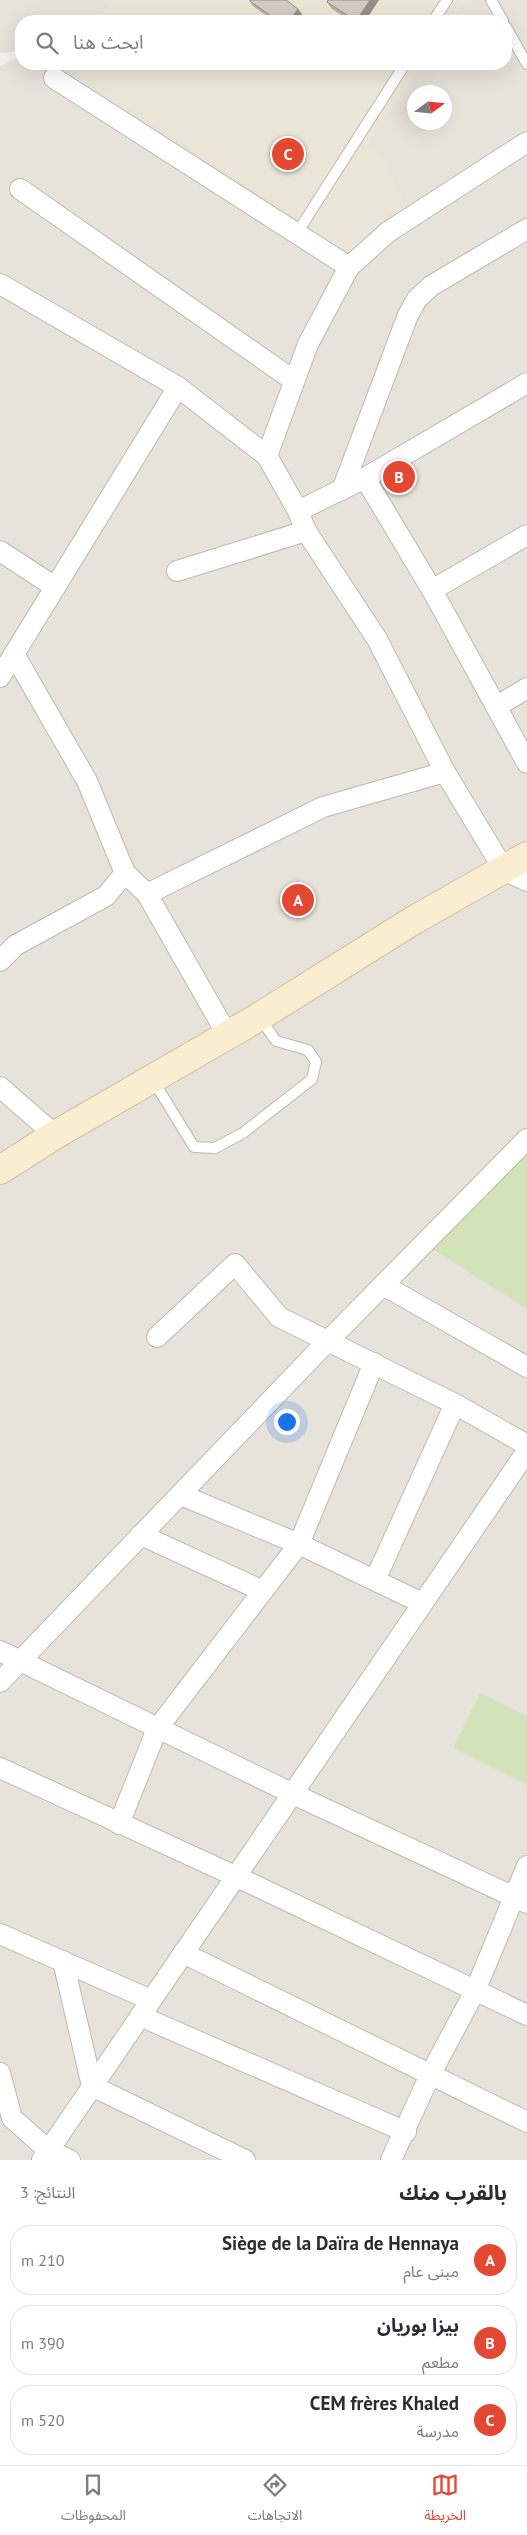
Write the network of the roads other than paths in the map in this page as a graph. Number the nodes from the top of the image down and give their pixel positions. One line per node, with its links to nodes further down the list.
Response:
1 (447, 0): 3 (lane)
2 (491, 0): 4 (lane)
3 (437, 15)
4 (500, 15)
5 (512, 38): 6 (lane)
6 (527, 64)
7 (401, 70): 12 (lane)
8 (54, 78): 12 (street)
9 (527, 142): 13 (street)
10 (20, 189): 15 (street)
11 (527, 229): 20 (street)
12 (298, 232): 13 (street)
13 (350, 268): 15 (street)
14 (0, 284): 17 (street)
15 (293, 380): 18 (street)
16 (527, 383): 19 (street)
17 (178, 387): 18 (street); 26 (street)
18 (267, 456): 21 (street)
19 (365, 478): 20 (street); 27 (street)
20 (342, 490): 21 (street)
21 (298, 511): 22 (street)
22 (306, 531): 25 (street); 33 (street)
23 (527, 535): 27 (street)
24 (0, 551): 26 (street)
25 (177, 571)
26 (55, 587): 28 (street)
27 (432, 590): 31 (street)
28 (14, 654): 29 (street); 35 (street)
29 (0, 677)
30 (527, 688): 31 (street)
31 (496, 707): 32 (street)
32 (527, 763)
33 (445, 772): 36 (street); 37 (street)
34 (527, 856): 36 (main road)
35 (125, 873): 37 (street); 38 (street)
36 (515, 875): 39 (main road)
37 (147, 894): 40 (street)
38 (0, 961)
39 (259, 1017): 40 (main road); 41 (lane)
40 (228, 1036): 41 (main road)
41 (152, 1079): 43 (main road)
42 (0, 1087): 43 (street)
43 (55, 1135): 45 (main road)
44 (527, 1138): 46 (street)
45 (0, 1170)
46 (384, 1285): 48 (street); 50 (street)
47 (158, 1337): 48 (street)
48 (329, 1340): 49 (street); 54 (street)
49 (374, 1363): 51 (street); 56 (street)
50 (527, 1367)
51 (455, 1404): 52 (street); 57 (street)
52 (527, 1444)
53 (527, 1451): 59 (street)
54 (180, 1495): 55 (street); 56 (street)
55 (141, 1535): 58 (street); 61 (street)
56 (299, 1544): 57 (street); 58 (street)
57 (375, 1580): 59 (street)
58 (264, 1591): 63 (street)
59 (422, 1603): 65 (street)
60 (0, 1651): 61 (street)
61 (21, 1661): 62 (street); 63 (street)
62 (0, 1682)
63 (157, 1728): 65 (street); 66 (street)
64 (0, 1768): 66 (street)
65 (291, 1793): 68 (street); 69 (street)
66 (119, 1824): 68 (street)
67 (527, 1866): 69 (street)
68 (236, 1876): 71 (street); 73 (street)
69 (520, 1900): 73 (street)
70 (0, 1934): 72 (street)
71 (183, 1953): 74 (street); 77 (street)
72 (63, 1961): 74 (street); 78 (street)
73 (475, 1991): 75 (street); 77 (street)
74 (145, 2008): 78 (street); 80 (street)
75 (527, 2015)
76 (0, 2073): 81 (street)
77 (430, 2075): 79 (street); 80 (street)
78 (92, 2086): 81 (street); 83 (street)
79 (527, 2122)
80 (406, 2132): 84 (street)
81 (45, 2155): 82 (street)
82 (70, 2160)
83 (245, 2160)
84 (391, 2160)

